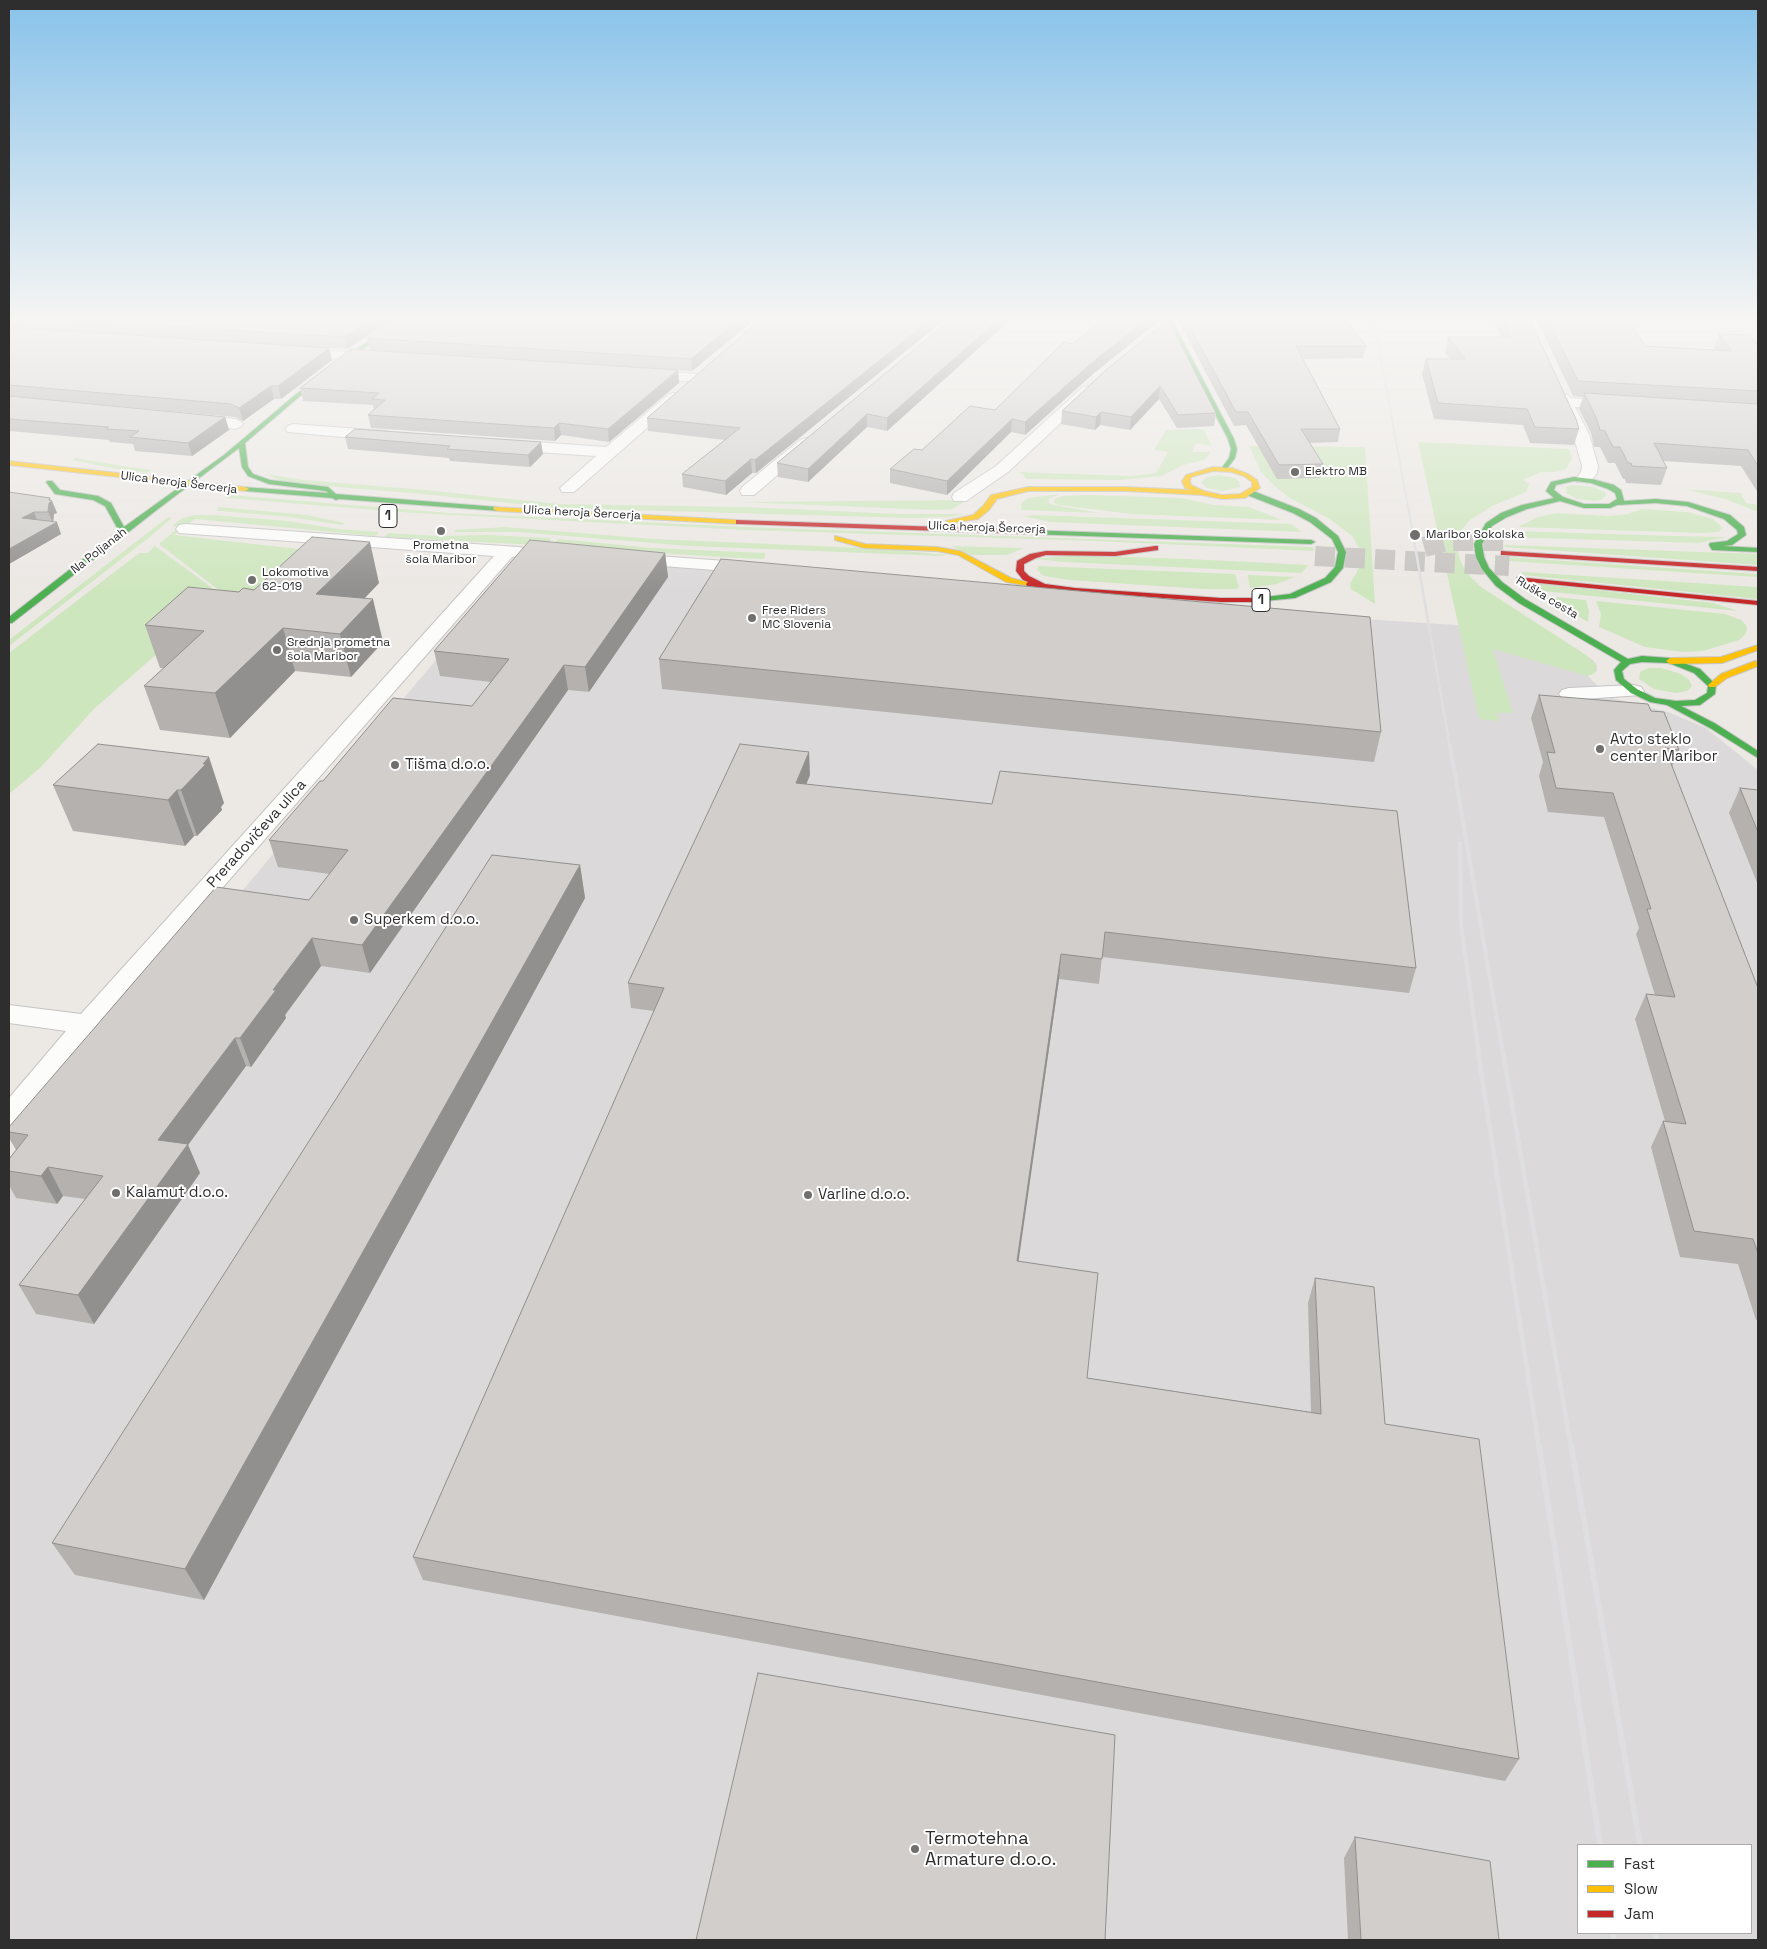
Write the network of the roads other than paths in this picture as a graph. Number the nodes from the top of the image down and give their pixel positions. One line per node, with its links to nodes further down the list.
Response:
1 (278, 411): 11 (main road, Na Poljanah)
2 (658, 411): 13 (street)
3 (1064, 411): 29 (street)
4 (1215, 411): 15 (main road)
5 (1570, 411): 17 (street)
6 (176, 418): 7 (street)
7 (235, 424)
8 (293, 429): 10 (street)
9 (817, 434): 23 (street)
10 (401, 437)
11 (242, 442): 18 (main road, Na Poljanah); 30 (main road)
12 (490, 444): 13 (street)
13 (609, 452): 21 (street)
14 (9, 463): 18 (main road, 1)
15 (1224, 469): 16 (main road); 25 (main road)
16 (1188, 476): 22 (main road); 24 (main road)
17 (1584, 480): 19 (main road); 32 (main road)
18 (190, 483): 28 (main road, Na Poljanah); 30 (main road, 1)
19 (1611, 487): 33 (main road); 35 (main road)
20 (104, 488): 39 (main road, Ulica heroja Šercerja)
21 (568, 488)
22 (1126, 489): 24 (main road, 1); 27 (main road, 1)
23 (748, 491)
24 (1202, 493): 25 (main road)
25 (1250, 493): 50 (main road, 1)
26 (156, 494): 28 (main road, Ulica heroja Šercerja)
27 (1009, 494): 34 (main road); 37 (main road, 1)
28 (172, 496): 31 (main road, Ulica heroja Šercerja); 39 (main road, Na Poljanah)
29 (960, 497)
30 (336, 498): 37 (main road, 1)
31 (191, 499)
32 (1560, 499): 33 (main road); 57 (main road, Ruška cesta)
33 (1618, 503): 42 (main road)
34 (1006, 507)
35 (1741, 513)
36 (1017, 520): 40 (main road, 1)
37 (834, 525): 40 (main road, 1)
38 (185, 529): 43 (street)
39 (123, 532): 54 (main road, Na Poljanah)
40 (1135, 534): 41 (main road, 1)
41 (1311, 542)
42 (1758, 550)
43 (506, 552): 44 (street); 66 (street, Preradovičeva ulica)
44 (532, 552)
45 (1504, 553): 48 (main road)
46 (613, 557): 47 (street)
47 (766, 569)
48 (1758, 569)
49 (1520, 579): 51 (main road)
50 (1045, 587): 50 (main road, Ulica heroja Šercerja / 1)
51 (1721, 600): 52 (main road); 53 (main road)
52 (1758, 603)
53 (1755, 615)
54 (12, 616)
55 (1758, 647): 56 (main road)
56 (1670, 661): 57 (main road); 59 (main road)
57 (1627, 662): 60 (main road)
58 (1758, 663): 59 (main road)
59 (1712, 686): 62 (main road)
60 (1634, 691): 61 (street); 62 (main road)
61 (1569, 694)
62 (1665, 702): 64 (main road)
63 (1722, 717): 64 (main road)
64 (1758, 755)
65 (9, 1014): 66 (street)
66 (88, 1024): 67 (street, Preradovičeva ulica)
67 (9, 1117)

